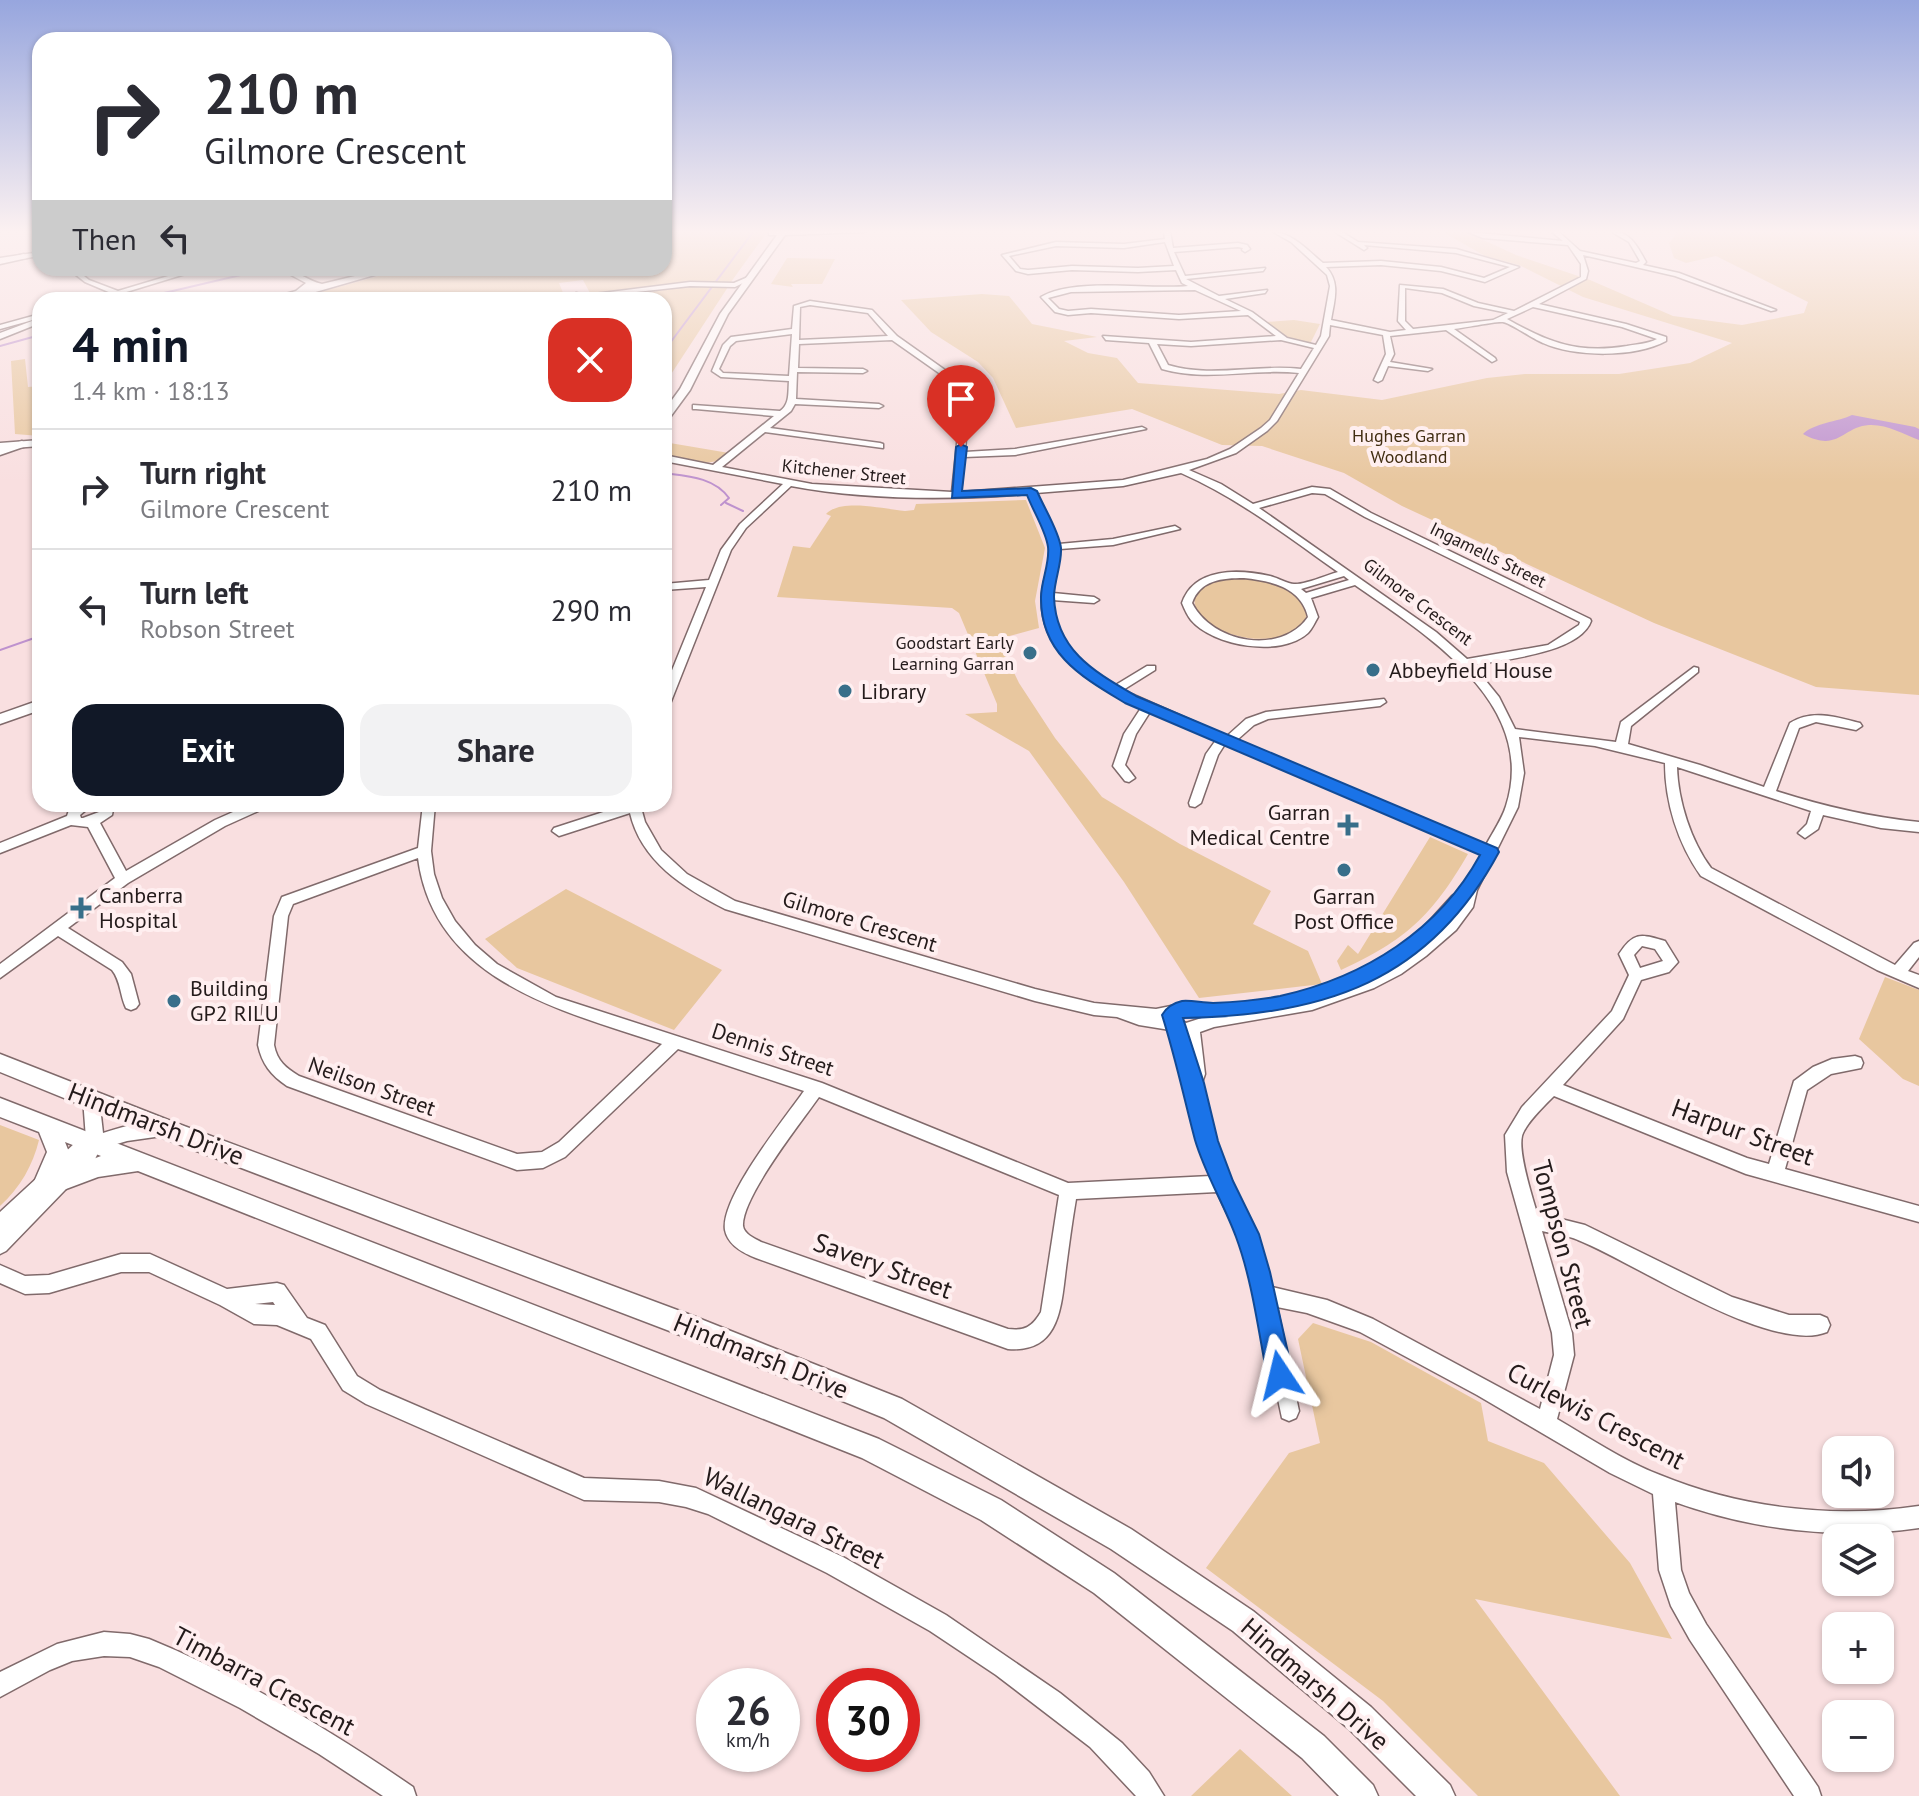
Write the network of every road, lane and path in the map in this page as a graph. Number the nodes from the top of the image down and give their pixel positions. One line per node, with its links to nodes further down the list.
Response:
1 (716, 316): 25 (main road)
2 (722, 316): 39 (main road)
3 (797, 316): 19 (street)
4 (874, 316): 22 (street)
5 (1162, 316): 6 (street)
6 (1200, 316)
7 (1253, 316): 24 (street)
8 (1329, 316): 16 (street)
9 (1401, 316): 20 (street)
10 (1511, 316): 14 (street)
11 (1583, 316): 14 (street)
12 (32, 320): 15 (street)
13 (32, 320): 18 (main road)
14 (1504, 320): 17 (street)
15 (19, 322): 18 (main road)
16 (1328, 322): 21 (street); 28 (street)
17 (1448, 328): 20 (street); 29 (street)
18 (0, 329)
19 (796, 331): 26 (street); 34 (street)
20 (1412, 332): 21 (street)
21 (1386, 334): 30 (street)
22 (894, 338): 26 (street); 49 (street)
23 (1106, 338): 27 (street)
24 (1281, 338): 27 (street); 28 (street)
25 (696, 342)
26 (795, 342): 34 (street)
27 (1152, 342): 33 (street)
28 (1317, 347): 33 (street)
29 (1492, 360)
30 (1387, 364): 31 (street); 35 (street)
31 (1428, 369)
32 (863, 371): 34 (street)
33 (1302, 371): 52 (street)
34 (794, 375): 36 (street)
35 (1378, 380)
36 (792, 401): 37 (street); 40 (street)
37 (879, 406)
38 (696, 407): 40 (street)
39 (672, 408)
40 (781, 414): 41 (street)
41 (763, 429): 47 (street); 51 (street)
42 (1142, 429): 49 (street)
43 (0, 434): 45 (main road)
44 (32, 442): 45 (street)
45 (22, 443): 46 (street); 48 (main road)
46 (0, 444)
47 (880, 446)
48 (0, 452)
49 (961, 455): 55 (street)
50 (672, 461): 51 (street, Kitchener Street)
51 (714, 469): 53 (street, Kitchener Street)
52 (1194, 471): 54 (street, Kitchener Street); 56 (street, Gilmore Crescent)
53 (785, 483): 55 (street, Kitchener Street); 61 (street)
54 (1031, 491): 55 (street, Kitchener Street); 58 (street)
55 (956, 495)
56 (1252, 507): 59 (street, Gilmore Crescent); 67 (street, Ingamells Street)
57 (1175, 529): 58 (street)
58 (1055, 547): 64 (street)
59 (1345, 573): 60 (street, Gilmore Crescent); 63 (street)
60 (1357, 581): 65 (street); 67 (street, Gilmore Crescent)
61 (711, 585): 62 (street); 70 (street)
62 (672, 586)
63 (1293, 588): 65 (street); 65 (street)
64 (1047, 596): 66 (street); 71 (street)
65 (1304, 597)
66 (1094, 600)
67 (1465, 663): 79 (street, Gilmore Crescent)
68 (1151, 668): 71 (street)
69 (1694, 670): 81 (street)
70 (672, 684)
71 (1114, 691): 74 (street)
72 (32, 698): 76 (main road)
73 (1380, 702): 80 (street)
74 (1148, 707): 80 (street); 83 (street)
75 (32, 708): 77 (main road)
76 (0, 709)
77 (0, 719)
78 (1856, 726): 84 (street)
79 (1513, 736): 81 (street); 100 (street, Gilmore Crescent)
80 (1226, 740): 85 (street); 100 (street)
81 (1621, 747): 82 (street)
82 (1671, 762): 84 (street); 106 (street)
83 (1129, 778)
84 (1769, 792): 86 (street)
85 (1195, 803)
86 (1819, 808): 95 (street); 97 (street)
87 (75, 812): 93 (street)
88 (106, 812): 94 (street)
89 (246, 812): 101 (street)
90 (428, 812): 99 (street, Dennis Street)
91 (616, 812): 96 (street)
92 (636, 812): 111 (street, Gilmore Crescent)
93 (73, 819): 94 (street); 98 (street)
94 (92, 821): 101 (street)
95 (1919, 827)
96 (559, 831)
97 (1805, 833)
98 (0, 848)
99 (424, 851): 112 (street, Dennis Street); 112 (street, Neilson Street)
100 (1491, 852): 111 (street, Gilmore Crescent)
101 (123, 879): 102 (street)
102 (59, 929): 103 (street); 110 (street)
103 (37, 947): 105 (street); 108 (street)
104 (1919, 947): 106 (street)
105 (0, 972)
106 (1897, 973): 109 (street)
107 (1636, 975): 116 (street, Tompson Street)
108 (0, 981)
109 (1919, 982)
110 (131, 1004)
111 (1184, 1021): 125 (street)
112 (675, 1042): 115 (street, Dennis Street)
113 (0, 1063): 117 (main road, Hindmarsh Drive)
114 (1855, 1063): 123 (street)
115 (816, 1088): 126 (street, Dennis Street); 126 (street, Savery Street)
116 (1553, 1088): 123 (street, Harpur Street); 128 (street, Tompson Street)
117 (91, 1098): 120 (main road, Hindmarsh Drive); 121 (street)
118 (0, 1107): 119 (main road, Hindmarsh Drive)
119 (47, 1124): 121 (main road, Hindmarsh Drive); 124 (main road)
120 (168, 1130): 121 (street); 142 (main road, Hindmarsh Drive)
121 (95, 1142): 122 (main road, Hindmarsh Drive); 124 (street)
122 (141, 1160): 124 (main road); 141 (main road, Hindmarsh Drive)
123 (1775, 1175): 127 (street, Harpur Street)
124 (55, 1180): 129 (street); 130 (street)
125 (1222, 1184): 126 (street, Dennis Street); 132 (street)
126 (1068, 1191)
127 (1919, 1214)
128 (1530, 1220): 133 (street); 135 (street, Tompson Street)
129 (0, 1224)
130 (0, 1245)
131 (0, 1274): 140 (street, Wallangara Street)
132 (1265, 1296): 134 (street); 135 (street, Curlewis Crescent)
133 (1820, 1325)
134 (1289, 1411)
135 (1546, 1424): 136 (street, Curlewis Crescent)
136 (1663, 1487): 137 (street, Curlewis Crescent); 143 (street)
137 (1919, 1517)
138 (0, 1685): 139 (street, Timbarra Crescent)
139 (404, 1796)
140 (1152, 1796)
141 (1362, 1796)
142 (1439, 1796)
143 (1809, 1796)

